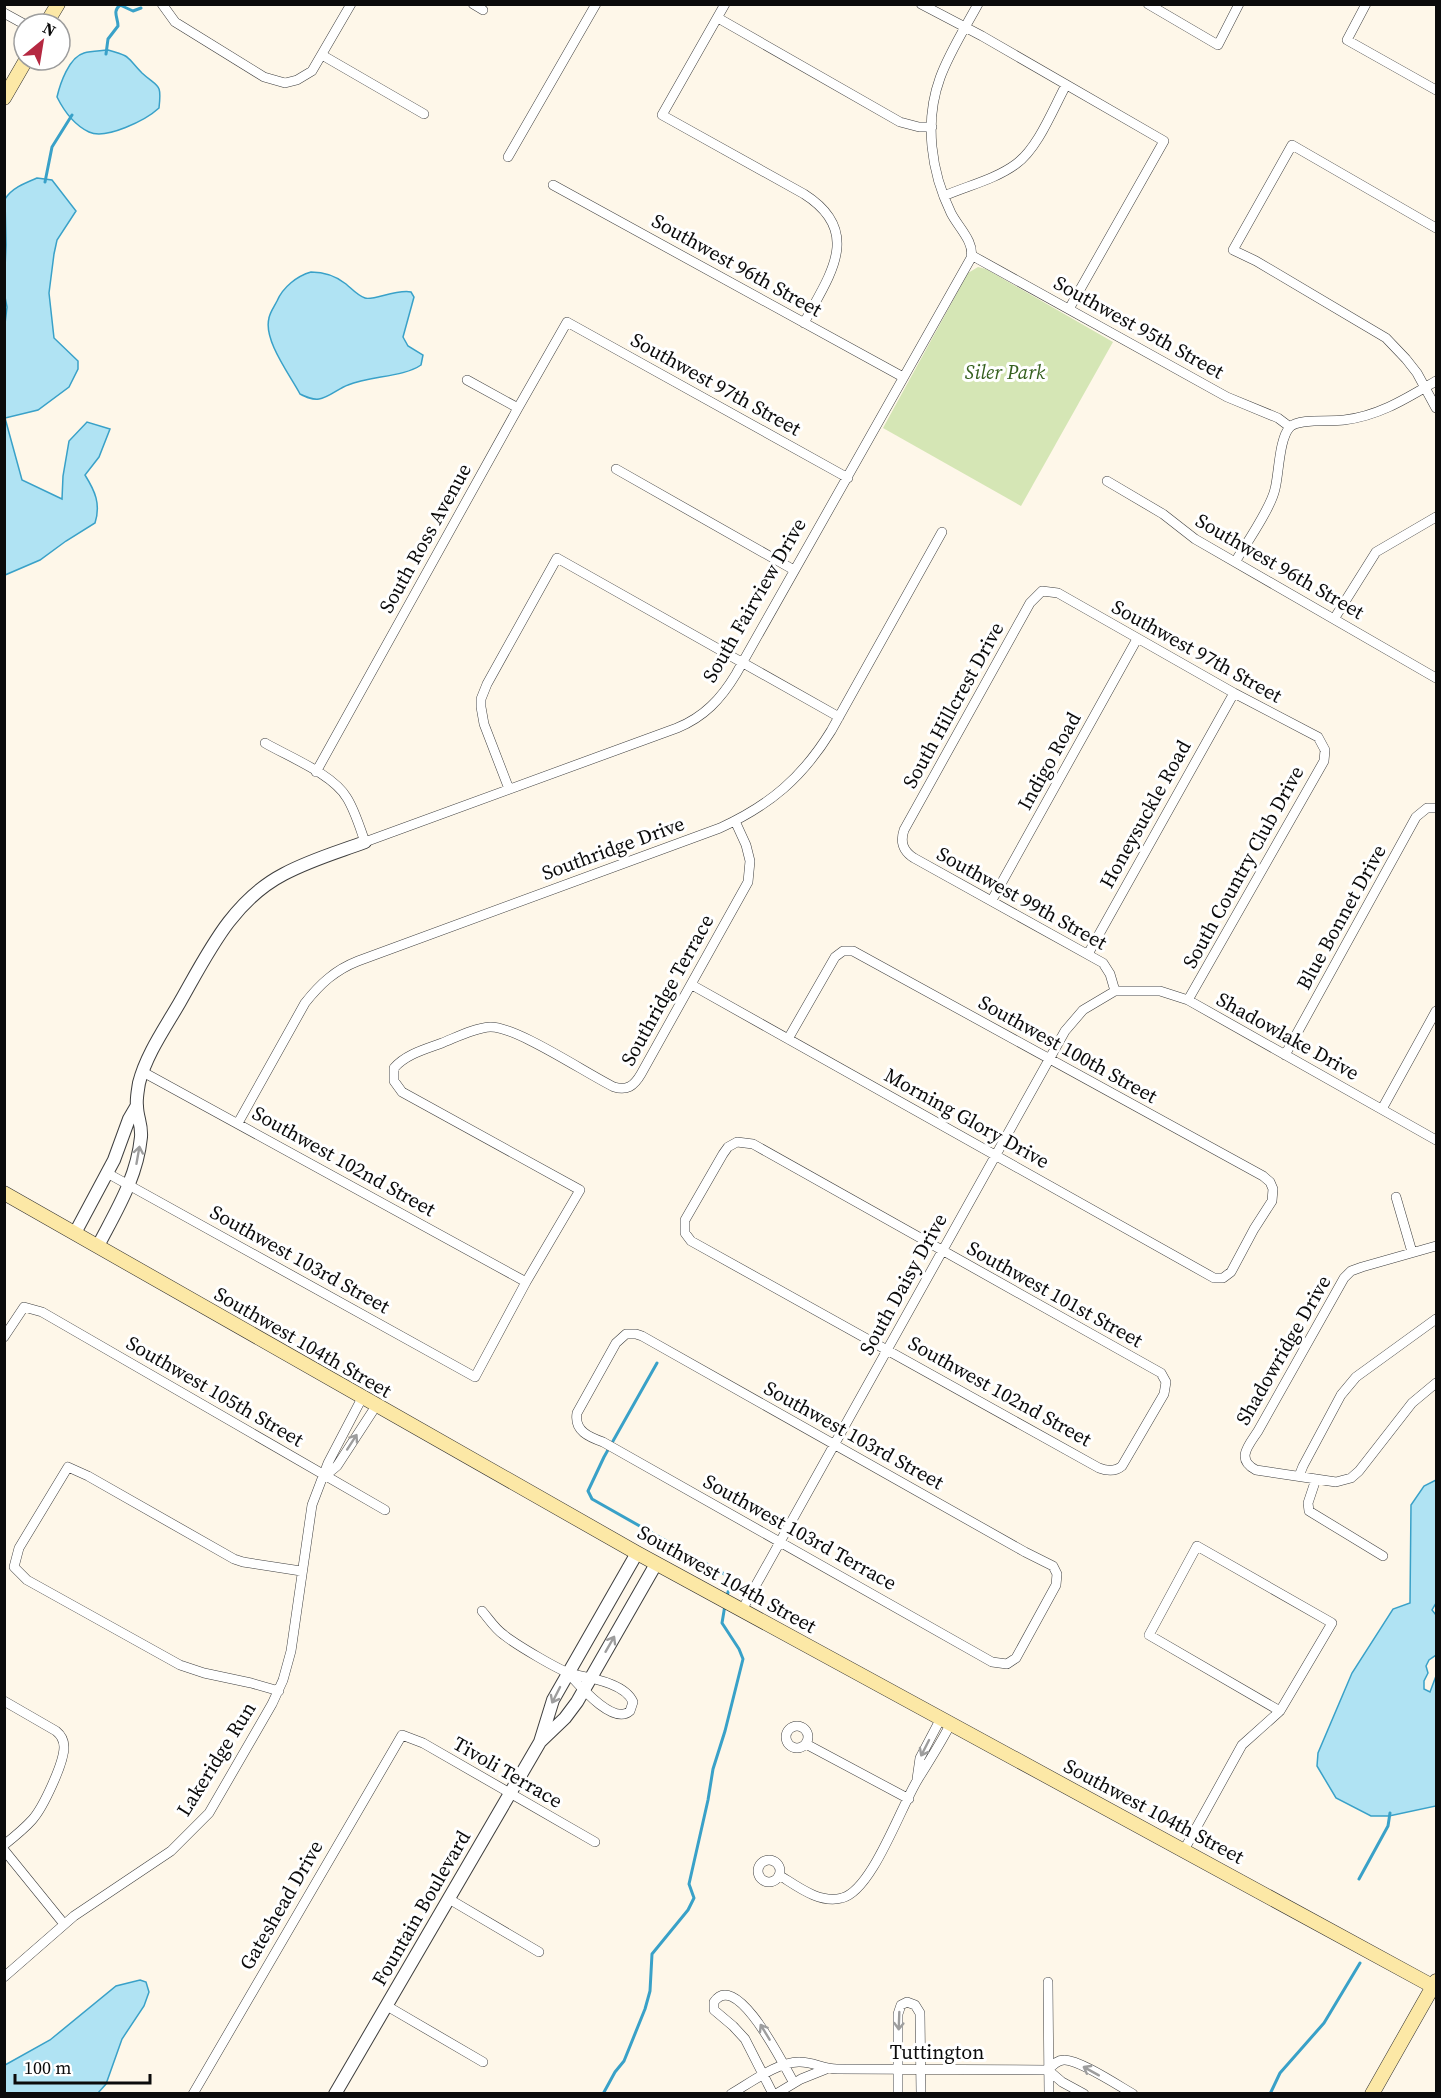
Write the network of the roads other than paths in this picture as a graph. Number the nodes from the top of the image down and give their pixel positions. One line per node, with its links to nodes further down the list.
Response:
1 (162, 4): 14 (street)
2 (351, 4): 14 (street)
3 (472, 4): 11 (street)
4 (596, 4): 21 (street)
5 (725, 4): 12 (street)
6 (921, 4): 13 (street)
7 (978, 4): 13 (street)
8 (1148, 4): 9 (street)
9 (1239, 4)
10 (1366, 4): 17 (street)
11 (483, 10)
12 (718, 18): 20 (street); 28 (street)
13 (965, 28): 16 (street); 20 (street)
14 (322, 56): 19 (street)
15 (19, 72): 18 (main road)
16 (1066, 85): 23 (street); 26 (street)
17 (1437, 90)
18 (4, 98)
19 (424, 114)
20 (932, 127): 23 (street)
21 (508, 157)
22 (553, 185): 28 (street, Southwest 96th Street)
23 (944, 196): 25 (street)
24 (1437, 228): 32 (street)
25 (971, 255): 26 (street, Southwest 95th Street); 29 (street, South Fairview Drive)
26 (1069, 309): 35 (street, Southwest 95th Street)
27 (567, 322): 33 (street, South Ross Avenue); 37 (street, Southwest 97th Street)
28 (804, 323): 29 (street, Southwest 96th Street)
29 (903, 377): 37 (street, South Fairview Drive)
30 (467, 380): 33 (street)
31 (1437, 381): 32 (street)
32 (1425, 388): 34 (street); 35 (street)
33 (518, 408): 52 (street, South Ross Avenue)
34 (1437, 408)
35 (1290, 427): 41 (street)
36 (616, 469): 42 (street)
37 (848, 478): 42 (street, South Fairview Drive)
38 (1107, 481): 41 (street, Southwest 96th Street)
39 (1437, 517): 44 (street)
40 (942, 532): 49 (street, Southridge Drive)
41 (1235, 562): 44 (street, Southwest 96th Street)
42 (794, 570): 46 (street, South Fairview Drive)
43 (1045, 591): 45 (street, Southwest 97th Street); 57 (street, South Hillcrest Drive)
44 (1334, 619): 47 (street, Southwest 96th Street)
45 (1137, 639): 48 (street, Southwest 97th Street); 58 (street, Indigo Road)
46 (742, 663): 49 (street); 53 (street, South Fairview Drive); 53 (street)
47 (1436, 676)
48 (1234, 693): 51 (street, Southwest 97th Street); 59 (street, Honeysuckle Road)
49 (839, 717): 55 (street, Southridge Drive)
50 (265, 743): 52 (street)
51 (1325, 750): 62 (street, South Country Club Drive)
52 (316, 772): 56 (street)
53 (509, 789): 56 (street, South Fairview Drive)
54 (1437, 808): 65 (street, Blue Bonnet Drive)
55 (735, 821): 60 (street, Southridge Terrace); 70 (street, Southridge Drive)
56 (365, 842): 67 (street, South Fairview Drive)
57 (902, 843): 58 (street, Southwest 99th Street)
58 (992, 900): 59 (street, Southwest 99th Street)
59 (1088, 954): 61 (street, Southwest 99th Street)
60 (692, 985): 64 (street, Morning Glory Drive); 84 (street, Southridge Terrace)
61 (1115, 991): 62 (street, Shadowlake Drive); 66 (street, South Daisy Drive)
62 (1188, 1000): 65 (street, Shadowlake Drive)
63 (1437, 1011): 69 (street)
64 (788, 1039): 66 (street, Southwest 100th Street); 72 (street, Morning Glory Drive)
65 (1285, 1055): 69 (street, Shadowlake Drive)
66 (1049, 1058): 72 (street, South Daisy Drive); 83 (street, Southwest 100th Street)
67 (143, 1072): 68 (street, South Fairview Drive); 70 (street, Southwest 102nd Street)
68 (136, 1107): 73 (street, South Fairview Drive); 74 (street, South Fairview Drive, one-way to 68)
69 (1382, 1109): 71 (street, Shadowlake Drive)
70 (237, 1122): 84 (street, Southwest 102nd Street)
71 (1437, 1140)
72 (995, 1155): 81 (street, South Daisy Drive); 83 (street, Morning Glory Drive)
73 (107, 1173): 74 (street, Southwest 103rd Street); 78 (street, South Fairview Drive)
74 (129, 1185): 79 (street, South Fairview Drive); 84 (street, Southwest 103rd Street)
75 (4, 1193): 78 (main road, Southwest 104th Street)
76 (1396, 1197): 82 (street)
77 (684, 1230): 81 (street, Southwest 101st Street); 87 (street, Southwest 102nd Street)
78 (75, 1233): 79 (main road, Southwest 104th Street)
79 (98, 1246): 89 (main road, Southwest 104th Street)
80 (1437, 1246): 82 (street, Shadowridge Drive)
81 (942, 1252): 87 (street, South Daisy Drive); 93 (street, Southwest 101st Street)
82 (1412, 1252): 95 (street, Shadowridge Drive)
83 (1225, 1277)
84 (526, 1282)
85 (1437, 1319): 95 (street)
86 (4, 1337): 94 (street, Southwest 105th Street)
87 (888, 1349): 92 (street, South Daisy Drive); 93 (street, Southwest 102nd Street)
88 (1437, 1383): 96 (street)
89 (362, 1398): 90 (main road, Southwest 104th Street); 94 (street, Lakeridge Run)
90 (376, 1406): 94 (street, Lakeridge Run, one-way to 90); 99 (main road, Southwest 104th Street)
91 (578, 1424): 92 (street, Southwest 103rd Street); 98 (street, Southwest 103rd Terrace)
92 (834, 1445): 98 (street, South Daisy Drive); 105 (street, Southwest 103rd Street)
93 (1115, 1470)
94 (325, 1476): 97 (street, Southwest 105th Street); 102 (street, Lakeridge Run)
95 (1299, 1476): 96 (street)
96 (1316, 1479): 100 (street)
97 (385, 1510)
98 (780, 1541): 103 (street, South Daisy Drive); 105 (street, Southwest 103rd Terrace)
99 (637, 1553): 101 (main road, Southwest 104th Street); 106 (street, Fountain Boulevard)
100 (1383, 1556)
101 (656, 1564): 103 (main road, Southwest 104th Street); 107 (street, Fountain Boulevard, one-way to 101)
102 (301, 1571): 108 (street, Lakeridge Run); 108 (street)
103 (737, 1608): 112 (main road, Southwest 104th Street)
104 (482, 1611): 106 (street)
105 (1007, 1664)
106 (568, 1673): 107 (street); 109 (street); 114 (street, Fountain Boulevard, one-way to 114)
107 (591, 1678): 109 (street, Fountain Boulevard); 109 (street)
108 (279, 1691): 123 (street, Lakeridge Run)
109 (584, 1691): 114 (street, Fountain Boulevard)
110 (4, 1701): 119 (street)
111 (1280, 1711): 111 (street); 120 (street)
112 (946, 1720): 117 (street); 120 (main road, Southwest 104th Street)
113 (402, 1735): 116 (street, Tivoli Terrace); 137 (street, Gateshead Drive)
114 (540, 1742): 116 (street, Fountain Boulevard)
115 (806, 1744): 117 (street)
116 (510, 1793): 118 (street, Tivoli Terrace); 122 (street, Fountain Boulevard)
117 (909, 1799): 121 (street)
118 (595, 1842)
119 (4, 1848): 123 (street)
120 (1184, 1850): 127 (main road, Southwest 104th Street)
121 (778, 1875)
122 (449, 1899): 124 (street); 128 (street, Fountain Boulevard)
123 (64, 1924): 125 (street, Lakeridge Run)
124 (539, 1952)
125 (4, 1977)
126 (1048, 1982): 134 (street)
127 (1436, 1986): 146 (main road)
128 (387, 2006): 129 (street); 138 (street, Fountain Boulevard)
129 (483, 2062)
130 (783, 2065): 131 (street, Tuttington); 135 (street, Tuttington); 135 (street, one-way to 135); 136 (street)
131 (826, 2069): 132 (street, Tuttington); 136 (street, Tuttington)
132 (898, 2070): 133 (street, Tuttington); 133 (street, one-way to 132); 141 (street)
133 (921, 2070): 134 (street, Tuttington); 142 (street)
134 (1048, 2070): 143 (street); 144 (street); 145 (street, Tuttington, one-way to 134)
135 (764, 2075): 139 (street, Tuttington); 140 (street)
136 (794, 2083): 140 (street, Tuttington)
137 (193, 2094)
138 (336, 2094)
139 (731, 2094)
140 (774, 2094)
141 (898, 2094)
142 (921, 2094)
143 (1049, 2094)
144 (1084, 2094)
145 (1133, 2094)
146 (1372, 2094)

